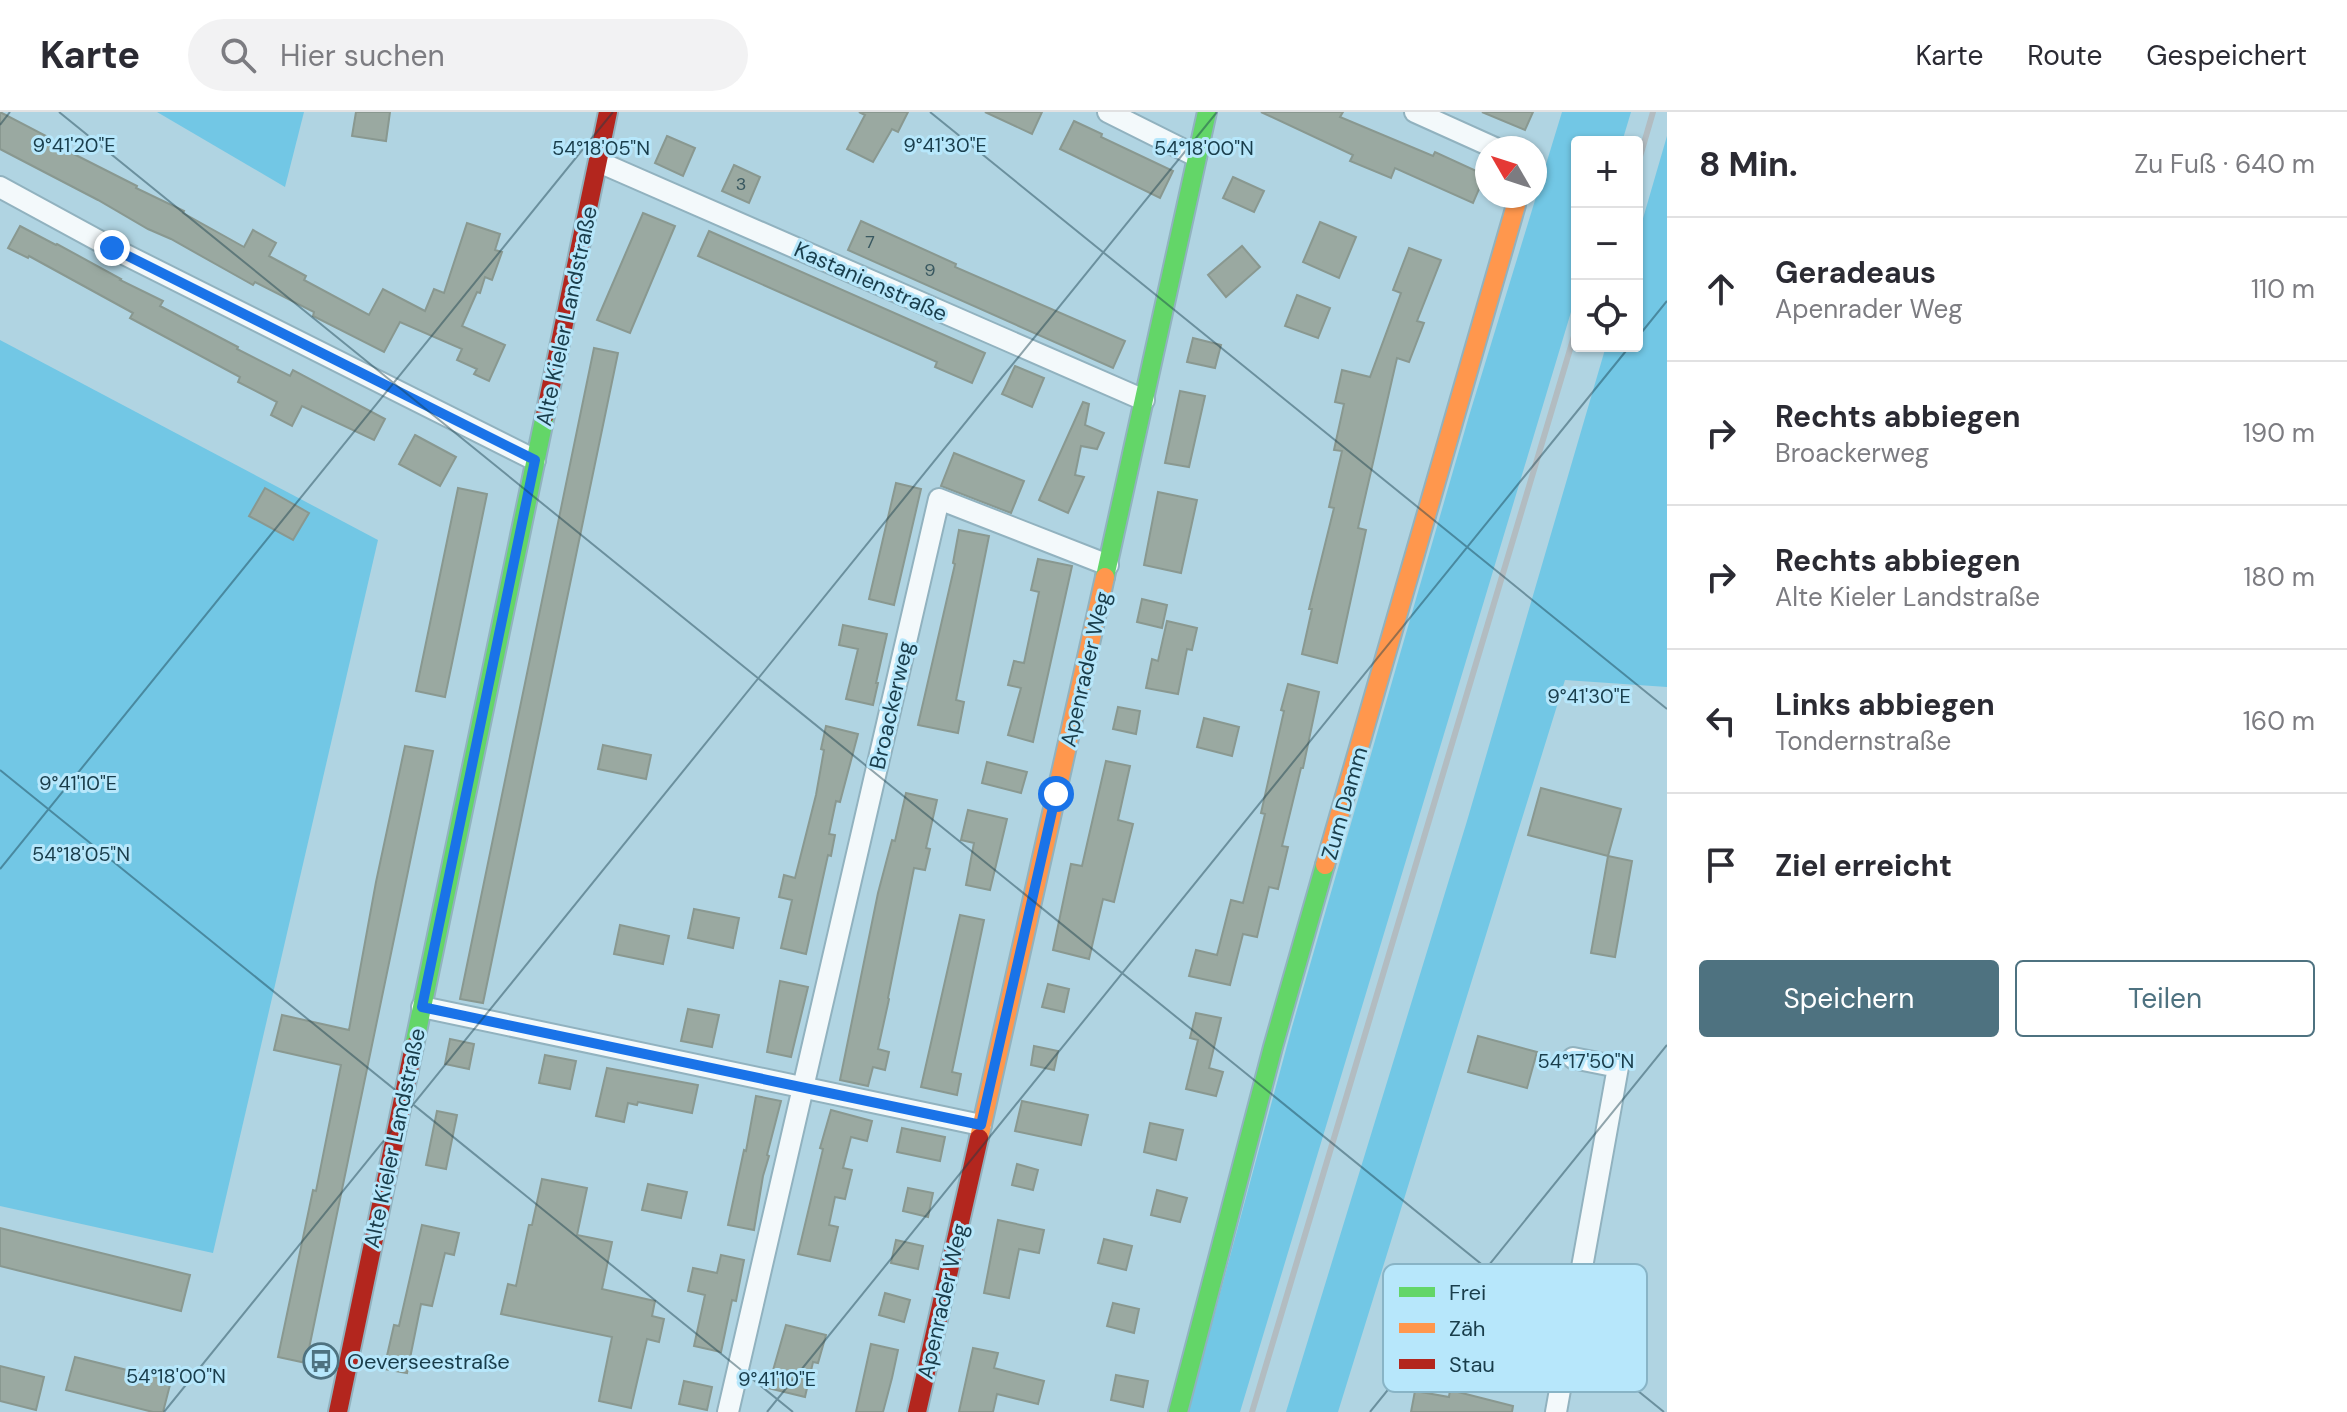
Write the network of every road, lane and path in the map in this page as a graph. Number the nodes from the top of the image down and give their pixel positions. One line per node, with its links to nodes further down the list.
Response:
1 (608, 112): 7 (street, Alte Kieler Landstraße)
2 (1108, 112): 6 (street)
3 (1207, 112): 6 (street, Apenrader Weg)
4 (1415, 112): 5 (street)
5 (1475, 139)
6 (1196, 156): 10 (street, Apenrader Weg)
7 (599, 162): 10 (street, Kastanienstraße); 11 (street, Alte Kieler Landstraße)
8 (0, 187): 11 (street)
9 (1515, 208): 22 (street, Zum Damm)
10 (1144, 400): 12 (street, Apenrader Weg)
11 (535, 460): 13 (street, Alte Kieler Landstraße)
12 (1108, 565): 15 (street, Broackerweg); 16 (street, Apenrader Weg)
13 (422, 1007): 15 (street); 19 (street, Alte Kieler Landstraße)
14 (1573, 1058): 17 (street)
15 (804, 1088): 16 (street); 20 (street, Broackerweg)
16 (981, 1125): 21 (street, Apenrader Weg)
17 (1583, 1264)
18 (1560, 1392): 23 (street)
19 (338, 1412)
20 (728, 1412)
21 (917, 1412)
22 (1178, 1412)
23 (1556, 1412)

